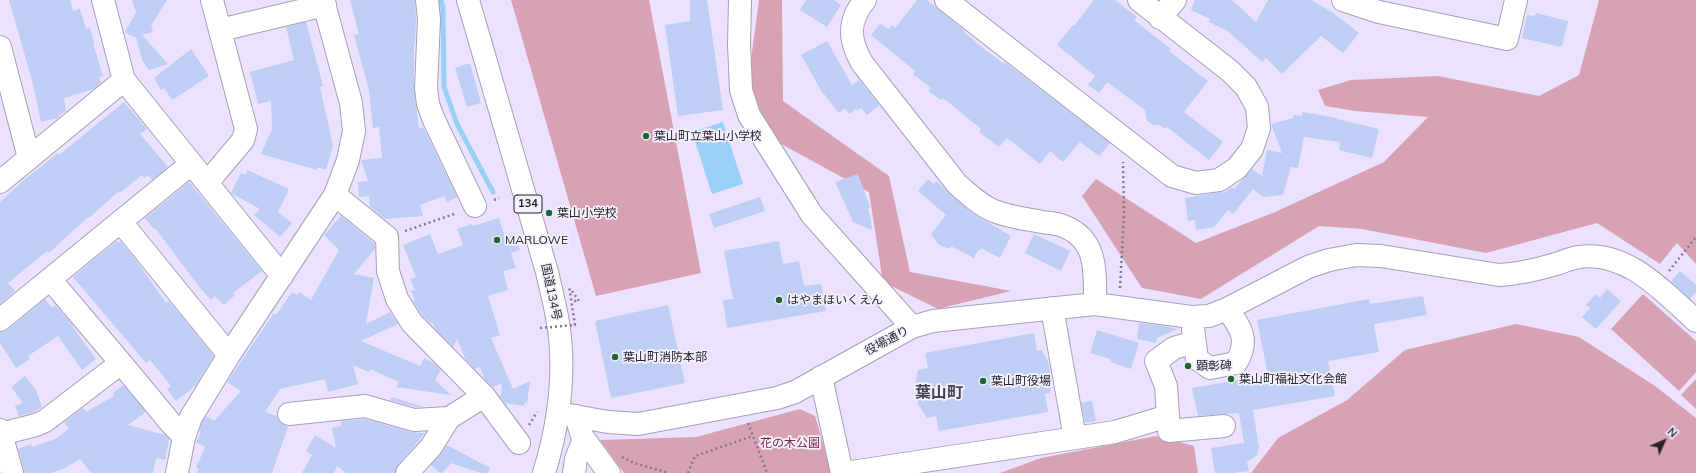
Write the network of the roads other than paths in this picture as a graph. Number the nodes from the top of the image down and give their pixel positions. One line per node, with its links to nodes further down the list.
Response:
1 (103, 0): 16 (main road)
2 (212, 0): 14 (main road)
3 (427, 0): 22 (main road)
4 (468, 0): 39 (main road, 国道134号 / 134)
5 (740, 0): 32 (main road)
6 (865, 0): 26 (main road)
7 (946, 0): 13 (main road)
8 (1139, 0): 13 (main road)
9 (1175, 0): 13 (main road)
10 (1343, 0): 11 (main road)
11 (1516, 0)
12 (324, 3): 14 (main road); 21 (main road)
13 (1160, 18)
14 (220, 30): 20 (main road)
15 (0, 47): 17 (main road)
16 (124, 80): 17 (main road); 18 (main road)
17 (29, 158): 19 (main road)
18 (191, 164): 20 (main road); 23 (main road)
19 (0, 182)
20 (207, 183): 24 (main road)
21 (335, 195): 24 (main road); 37 (main road)
22 (475, 206)
23 (121, 222): 25 (main road); 34 (main road)
24 (282, 276): 34 (main road)
25 (50, 279): 30 (main road); 35 (main road)
26 (1095, 304): 27 (main road, 役場通り); 29 (main road, 役場通り)
27 (1052, 308): 32 (main road, 役場通り); 45 (main road)
28 (1227, 309): 29 (main road, 役場通り); 31 (main road, 役場通り); 33 (main road)
29 (1191, 317): 33 (main road)
30 (0, 320)
31 (1696, 321)
32 (912, 327): 36 (main road, 役場通り)
33 (1194, 342): 40 (main road)
34 (229, 355): 44 (main road)
35 (121, 363): 43 (main road); 44 (main road)
36 (820, 377): 39 (main road, 役場通り); 54 (main road)
37 (484, 396): 41 (main road); 47 (main road)
38 (289, 414): 41 (main road)
39 (567, 414): 46 (main road); 51 (main road, 国道134号 / 134)
40 (1168, 416): 42 (main road); 45 (main road)
41 (449, 418): 50 (main road)
42 (1224, 426)
43 (0, 433): 48 (main road)
44 (184, 437): 49 (main road)
45 (1075, 438): 54 (main road)
46 (584, 439): 52 (main road); 53 (main road)
47 (519, 443)
48 (12, 473)
49 (178, 473)
50 (407, 473)
51 (544, 473)
52 (574, 473)
53 (609, 473)
54 (843, 473)

